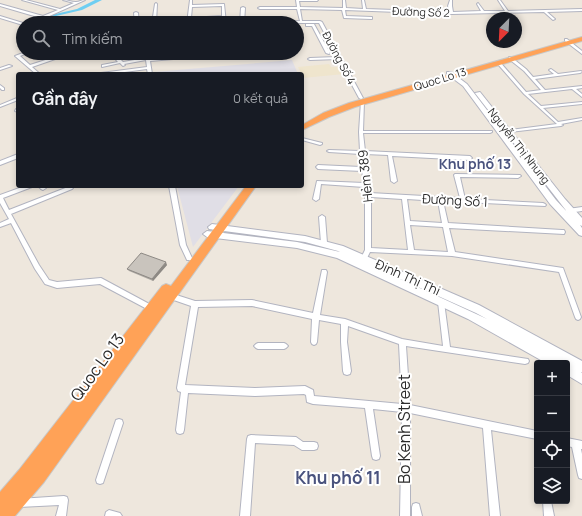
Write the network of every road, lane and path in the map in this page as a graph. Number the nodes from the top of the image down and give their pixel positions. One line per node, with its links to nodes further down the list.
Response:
1 (23, 0): 20 (street)
2 (64, 0): 11 (street)
3 (84, 0): 11 (street)
4 (191, 0): 15 (street)
5 (297, 0): 6 (street); 18 (street)
6 (317, 0)
7 (344, 0): 19 (street)
8 (363, 0): 21 (street)
9 (451, 0): 26 (street)
10 (499, 0): 24 (street)
11 (77, 3): 20 (street)
12 (156, 4): 32 (street)
13 (478, 4): 27 (street)
14 (0, 5): 29 (street)
15 (191, 6): 28 (street); 33 (street)
16 (243, 8): 35 (street)
17 (260, 8): 18 (street, Đường Số 2)
18 (298, 8): 19 (street, Đường Số 2); 36 (street)
19 (344, 9): 21 (street, Đường Số 2); 38 (street)
20 (60, 10): 30 (street)
21 (365, 10): 26 (street, Đường Số 2)
22 (582, 10): 23 (street, Đường Số 2)
23 (545, 11): 24 (street, Đường Số 2); 39 (street)
24 (507, 12)
25 (136, 13): 31 (street)
26 (452, 13): 27 (street, Đường Số 2)
27 (483, 13)
28 (224, 15): 34 (street)
29 (39, 16)
30 (45, 16)
31 (136, 16)
32 (155, 16)
33 (190, 16)
34 (207, 16)
35 (242, 16)
36 (300, 16)
37 (0, 17): 41 (street)
38 (371, 18)
39 (553, 19)
40 (304, 21): 44 (street, Đường Số 4)
41 (16, 22)
42 (304, 25): 43 (street)
43 (320, 35): 44 (street); 48 (street)
44 (326, 35): 50 (street, Đường Số 4)
45 (582, 35): 47 (highway, Quoc Lo 13)
46 (582, 39): 47 (highway, Quoc Lo 13)
47 (568, 41): 49 (street); 51 (highway, Quoc Lo 13); 70 (highway, Quoc Lo 13)
48 (328, 53)
49 (582, 53)
50 (338, 58): 52 (street); 79 (street, Đường Số 4)
51 (510, 58): 57 (highway, Quoc Lo 13); 72 (street)
52 (310, 59)
53 (21, 60): 61 (street)
54 (50, 60): 61 (street)
55 (118, 60): 58 (street)
56 (148, 60): 58 (street); 62 (street)
57 (498, 62): 70 (highway, Quoc Lo 13); 76 (street)
58 (121, 63): 60 (street); 64 (street)
59 (10, 66): 63 (street)
60 (102, 66)
61 (29, 67): 66 (street)
62 (149, 68): 64 (street); 68 (street)
63 (0, 69)
64 (129, 70): 67 (street)
65 (551, 70): 71 (street)
66 (35, 72)
67 (115, 72)
68 (150, 72)
69 (580, 72): 71 (street)
70 (454, 73): 79 (highway, Quoc Lo 13); 86 (street, Nguyễn Thị Nhung); 89 (street, Nguyễn Thị Nhung)
71 (557, 75): 72 (street)
72 (533, 78): 75 (street)
73 (582, 87): 74 (street)
74 (573, 88): 75 (street); 77 (street)
75 (544, 91): 76 (street)
76 (525, 94): 82 (street)
77 (582, 96)
78 (16, 100): 81 (street)
79 (361, 100): 83 (highway, Quoc Lo 13); 85 (highway, Quoc Lo 13); 87 (street, Hẻm 389)
80 (582, 103): 82 (street)
81 (0, 106)
82 (540, 107): 84 (street)
83 (304, 122)
84 (581, 123): 86 (street)
85 (304, 127)
86 (508, 131): 89 (street); 116 (street, Nguyễn Thị Nhung)
87 (361, 132): 88 (street); 93 (street, Hẻm 389)
88 (490, 132)
89 (499, 132): 117 (street, Nguyễn Thị Nhung)
90 (304, 140): 91 (street)
91 (320, 144)
92 (329, 151): 93 (street)
93 (362, 153): 94 (street); 99 (street, Hẻm 389)
94 (390, 155): 96 (street); 101 (street)
95 (16, 157): 97 (street)
96 (470, 158)
97 (0, 163)
98 (318, 167): 99 (street)
99 (364, 169): 102 (street, Hẻm 389)
100 (518, 176): 113 (street)
101 (394, 181)
102 (366, 184): 108 (street, Hẻm 389); 110 (street)
103 (26, 188): 112 (street)
104 (70, 188): 118 (street)
105 (172, 188): 132 (street)
106 (242, 188): 125 (highway, Quoc Lo 13)
107 (248, 188): 125 (highway, Quoc Lo 13)
108 (368, 195): 109 (street, Đường Số 1); 130 (street, Hẻm 389)
109 (404, 197): 111 (street, Đường Số 1); 121 (street)
110 (316, 199)
111 (440, 199): 113 (street, Đường Số 1); 124 (street)
112 (0, 200): 118 (street)
113 (463, 200): 114 (street, Đường Số 1)
114 (543, 205)
115 (582, 209): 116 (street)
116 (570, 210): 117 (street); 122 (street, Nguyễn Thị Nhung)
117 (561, 212): 127 (street, Nguyễn Thị Nhung)
118 (8, 213): 120 (street)
119 (322, 217): 128 (street)
120 (12, 220): 123 (street); 137 (street)
121 (407, 222): 124 (street); 129 (street)
122 (582, 223)
123 (0, 225)
124 (445, 225): 126 (street); 131 (street)
125 (213, 231): 128 (street, Đinh Thị Thi); 132 (highway, Quoc Lo 13); 134 (highway, Quoc Lo 13); 135 (street, Đinh Thị Thi)
126 (562, 232)
127 (582, 233)
128 (324, 243): 130 (street, Đinh Thị Thi)
129 (411, 252): 130 (street); 131 (street)
130 (366, 254): 148 (street, Đinh Thị Thi)
131 (452, 254): 139 (street)
132 (189, 258): 137 (highway, Quoc Lo 13)
133 (324, 272): 138 (street)
134 (170, 296): 136 (street); 164 (highway, Quoc Lo 13)
135 (441, 302): 145 (street); 146 (street, Đinh Thị Thi)
136 (194, 304): 138 (street); 152 (street)
137 (152, 308): 165 (highway, Quoc Lo 13)
138 (316, 317): 140 (street); 141 (street)
139 (578, 317)
140 (345, 322): 142 (street); 149 (street)
141 (314, 342)
142 (402, 342): 145 (street); 154 (street, Bo Kenh Street)
143 (258, 346): 144 (street)
144 (284, 346)
145 (447, 348): 147 (street)
146 (551, 360)
147 (525, 361)
148 (582, 367)
149 (347, 371)
150 (570, 371): 151 (street)
151 (582, 379)
152 (183, 389): 153 (street); 157 (street)
153 (368, 404): 154 (street); 161 (street)
154 (406, 408): 156 (street); 170 (street, Bo Kenh Street)
155 (119, 423): 163 (street)
156 (487, 425): 158 (street); 171 (street)
157 (180, 430)
158 (534, 435)
159 (579, 445): 162 (street)
160 (314, 446): 169 (street)
161 (376, 456)
162 (582, 475)
163 (100, 480)
164 (15, 503): 167 (highway, Quoc Lo 13); 168 (street)
165 (0, 504)
166 (547, 504): 172 (street)
167 (4, 516)
168 (61, 516)
169 (245, 516)
170 (405, 516)
171 (496, 516)
172 (549, 516)

